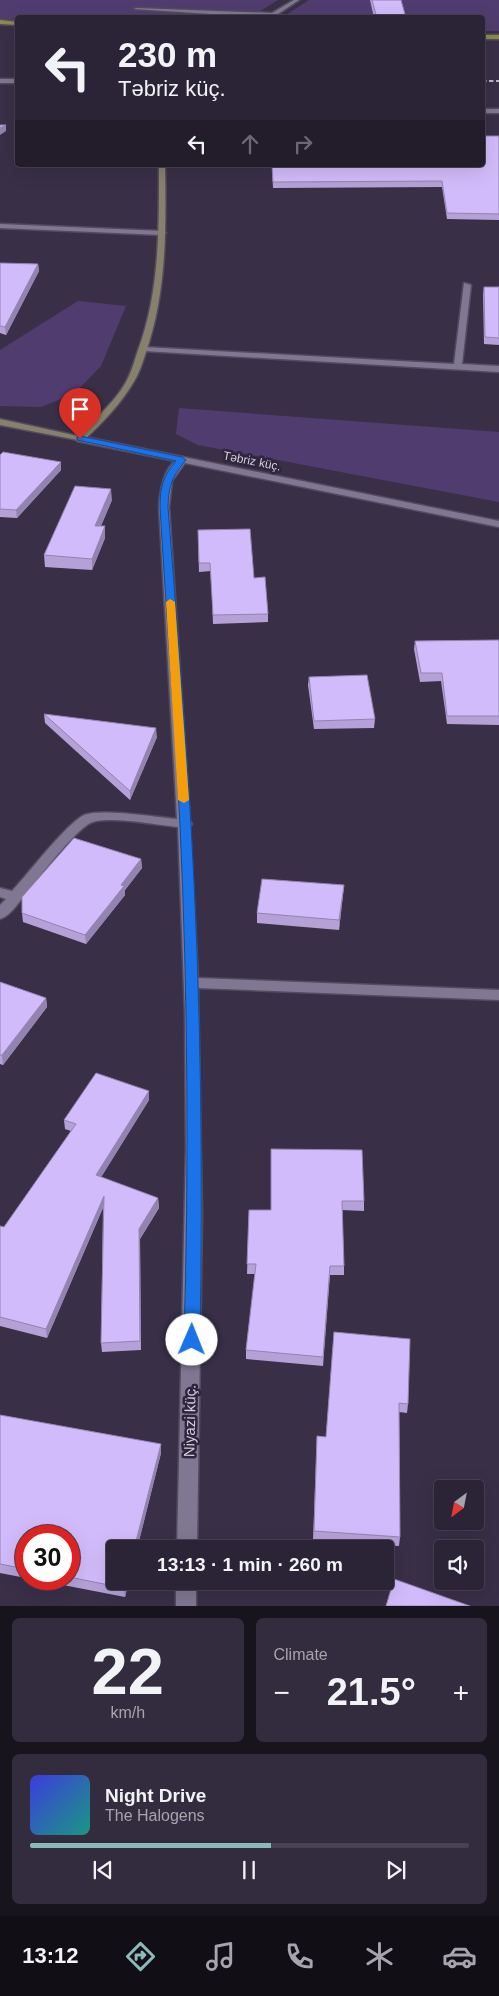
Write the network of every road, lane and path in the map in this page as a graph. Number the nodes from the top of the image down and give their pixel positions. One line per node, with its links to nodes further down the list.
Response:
1 (297, 0): 4 (street)
2 (136, 9): 3 (street)
3 (251, 15)
4 (272, 15)
5 (0, 22): 6 (main road)
6 (15, 24)
7 (0, 26): 8 (main road)
8 (15, 28)
9 (485, 37): 10 (main road)
10 (499, 37)
11 (0, 81): 12 (street)
12 (15, 81)
13 (485, 111): 14 (street)
14 (499, 111)
15 (162, 167): 17 (main road)
16 (0, 226): 17 (street)
17 (162, 233): 19 (main road)
18 (467, 285): 20 (street)
19 (144, 349): 20 (street); 23 (main road)
20 (458, 367): 21 (street)
21 (499, 369)
22 (0, 422): 23 (main road, Təbriz küç.)
23 (80, 439): 24 (street, Təbriz küç.)
24 (182, 460): 25 (street, Təbriz küç.); 26 (street, Niyazi küç.)
25 (499, 524)
26 (186, 824): 28 (street); 30 (street, Niyazi küç.)
27 (0, 892): 28 (street)
28 (16, 897): 29 (street)
29 (0, 914)
30 (190, 983): 31 (street); 32 (street, Niyazi küç.)
31 (499, 995)
32 (187, 1540)
33 (186, 1590): 34 (street)
34 (186, 1606)

